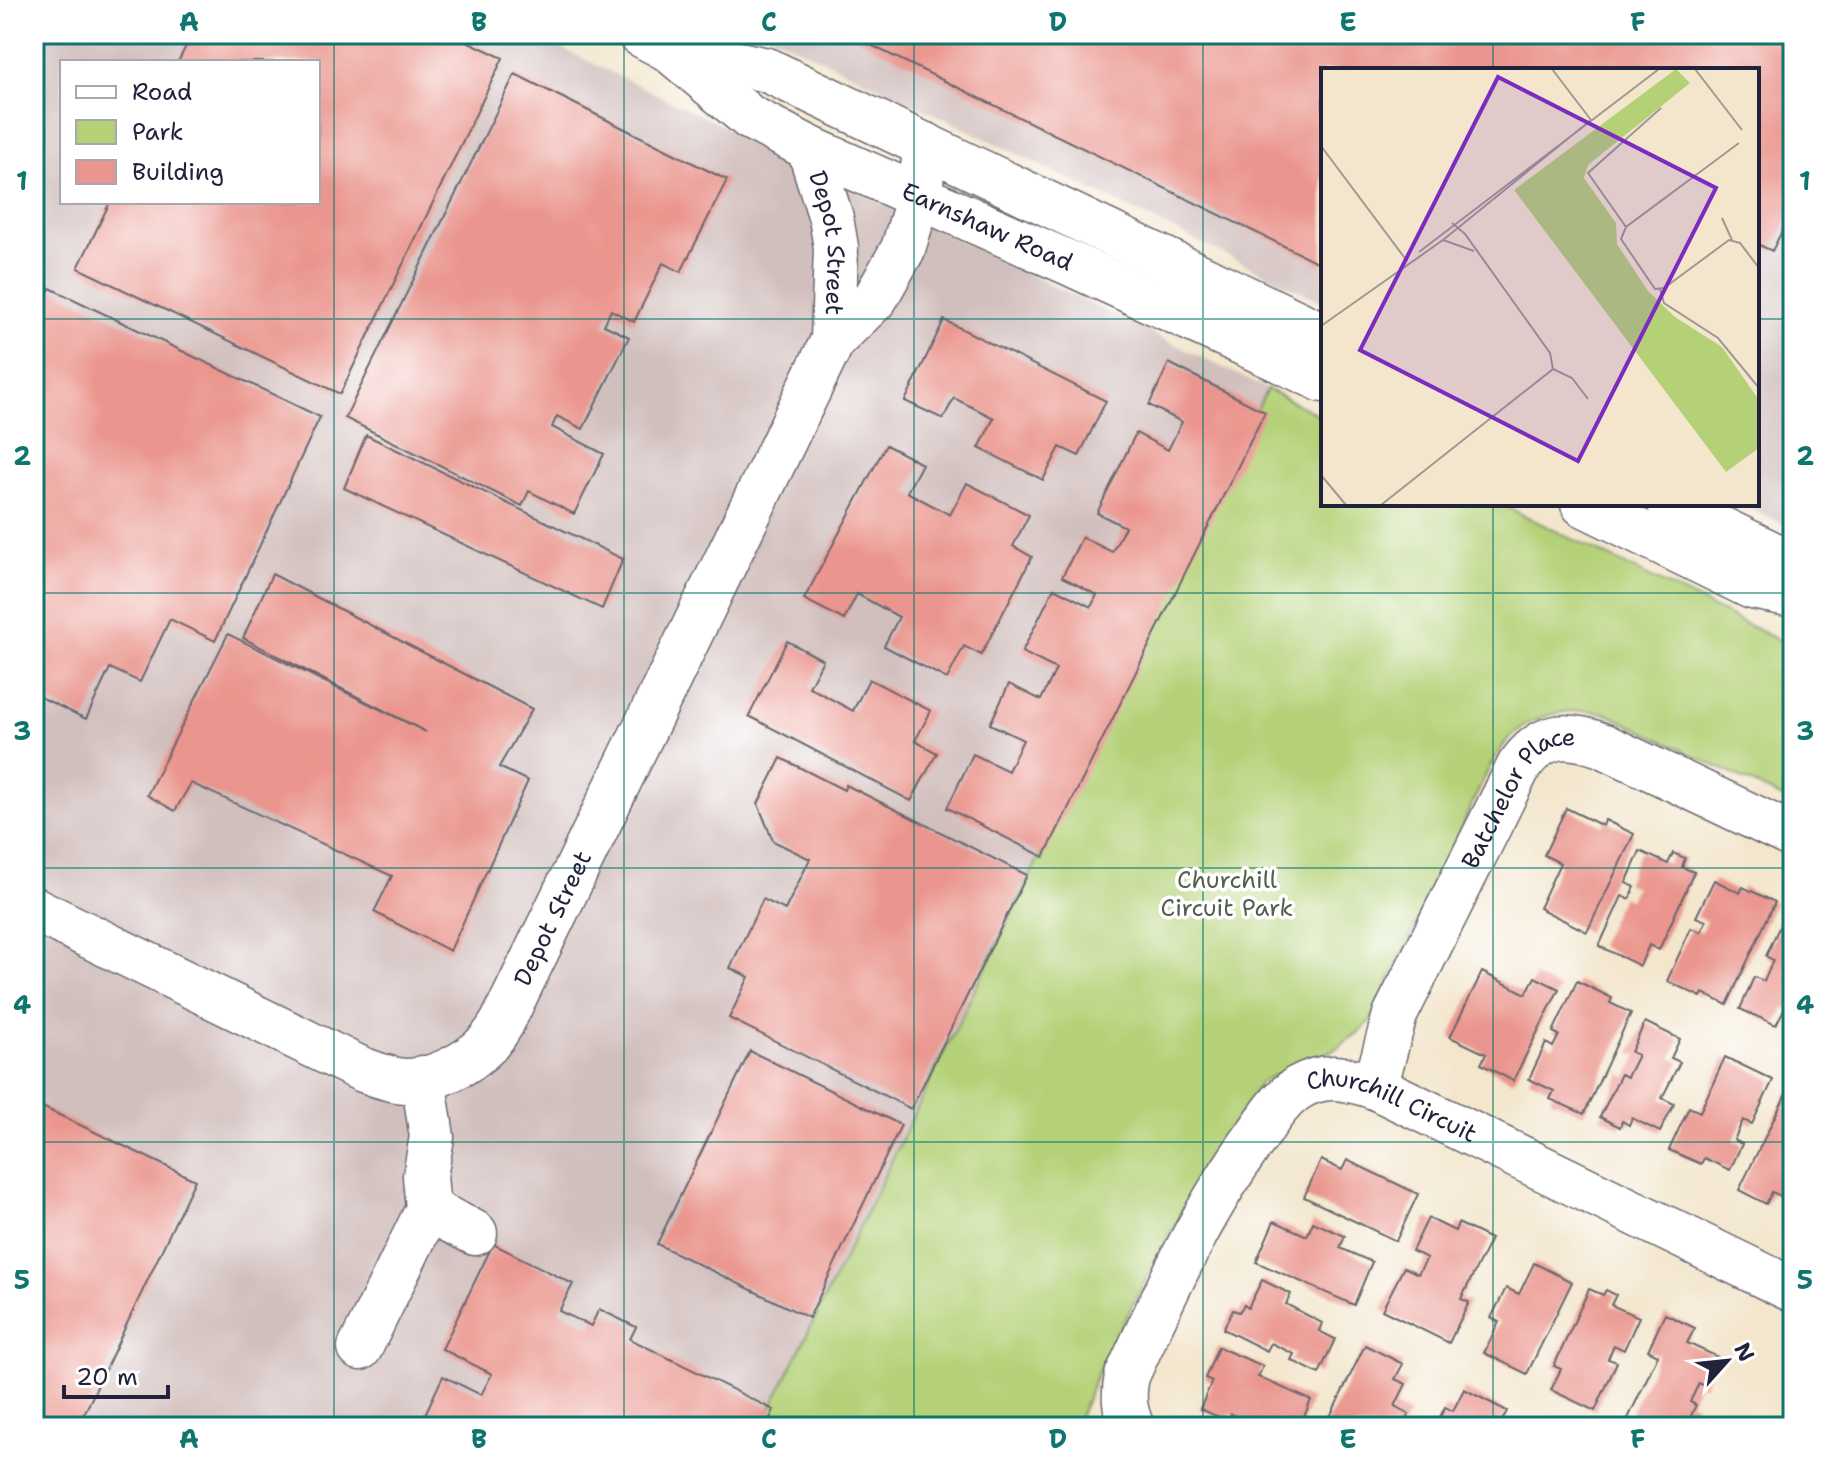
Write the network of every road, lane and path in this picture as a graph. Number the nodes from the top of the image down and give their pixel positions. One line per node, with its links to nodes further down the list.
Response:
1 (654, 41): 2 (street, Earnshaw Road); 3 (street, Earnshaw Road)
2 (926, 145): 4 (street, Depot Street); 5 (street, Earnshaw Road)
3 (809, 148): 4 (street, Earnshaw Road); 6 (street, Depot Street)
4 (919, 196): 6 (street, Depot Street); 7 (street, Earnshaw Road)
5 (1321, 334)
6 (833, 340): 14 (street, Depot Street)
7 (1321, 379)
8 (1587, 506): 11 (street)
9 (1674, 506): 10 (street)
10 (1793, 566)
11 (1793, 595)
12 (1793, 836): 15 (street, Batchelor Place)
13 (34, 909): 14 (street, Depot Street)
14 (423, 1078): 16 (street)
15 (1375, 1087): 18 (street, Churchill Circuit); 20 (street, Churchill Circuit)
16 (428, 1209): 17 (street); 19 (street)
17 (475, 1233)
18 (1793, 1290)
19 (360, 1348)
20 (1132, 1427)

